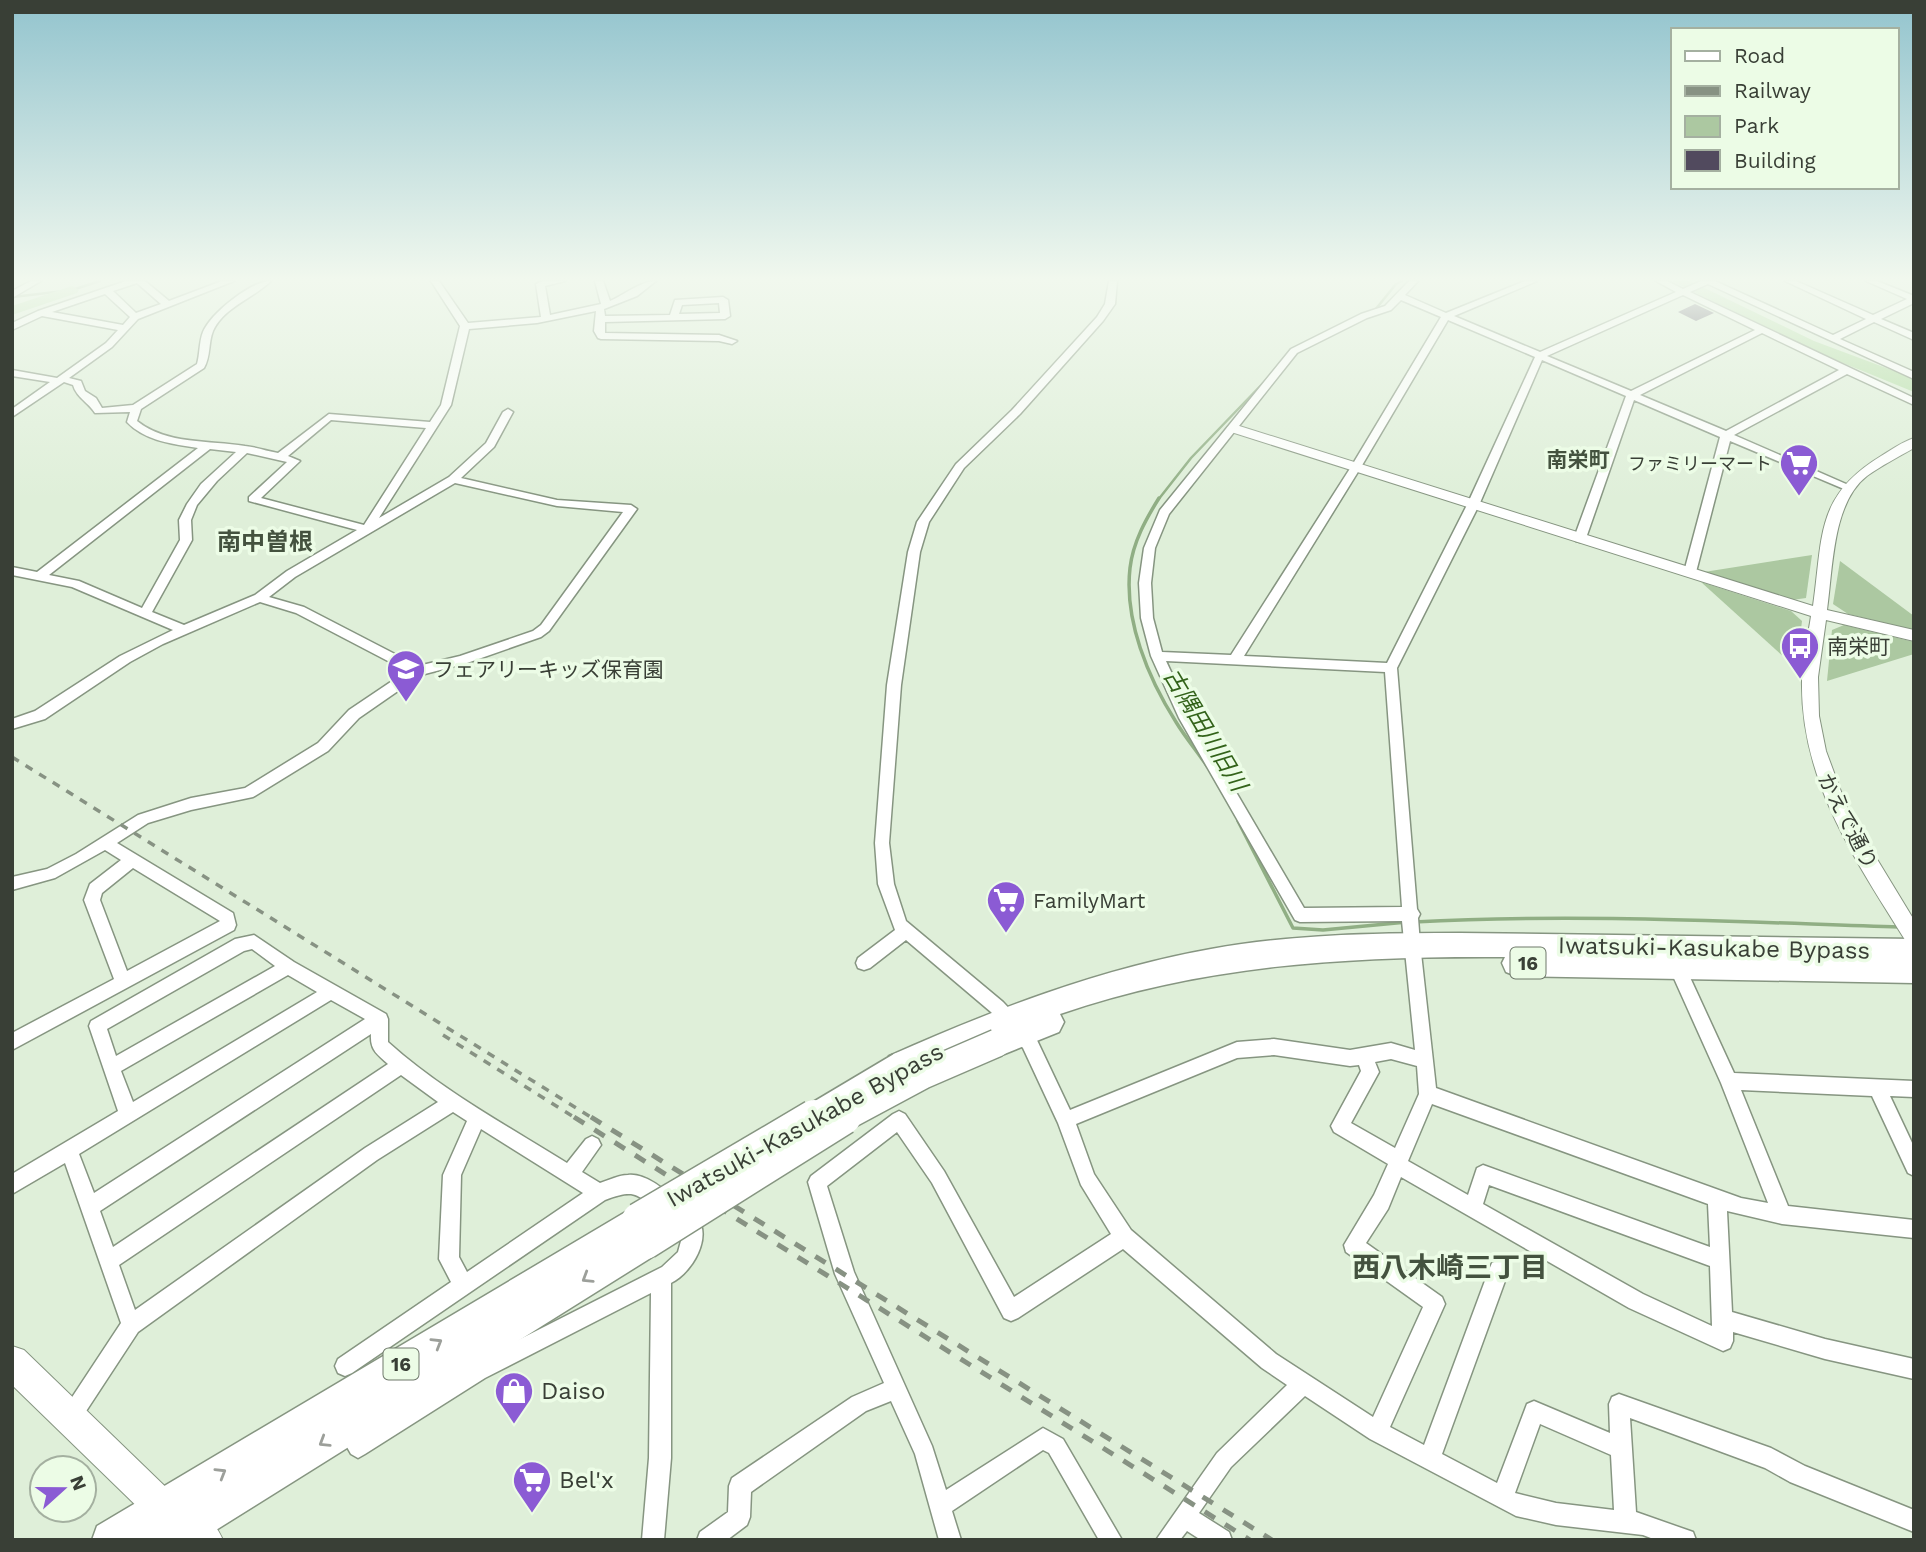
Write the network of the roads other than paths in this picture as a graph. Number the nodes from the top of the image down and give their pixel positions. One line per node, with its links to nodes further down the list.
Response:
1 (97, 353): 16 (street)
2 (204, 353): 19 (street)
3 (458, 353): 22 (street)
4 (1069, 353): 52 (street)
5 (1292, 353): 23 (street)
6 (1424, 353): 29 (street)
7 (1534, 353): 12 (street)
8 (1546, 353): 12 (street)
9 (1714, 353): 17 (street)
10 (1812, 353): 13 (street)
11 (1864, 353): 15 (street)
12 (1540, 356): 17 (street); 32 (street)
13 (1847, 370): 18 (street); 24 (street)
14 (12, 373): 16 (street)
15 (1914, 376)
16 (61, 380): 19 (street); 21 (street)
17 (1631, 394): 24 (street); 34 (street)
18 (1914, 402)
19 (136, 408): 26 (street)
20 (509, 412): 30 (street)
21 (12, 414)
22 (432, 425): 28 (street); 33 (street)
23 (1233, 428): 29 (street); 43 (street)
24 (1726, 435): 31 (street); 36 (street)
25 (1914, 442): 31 (street, かえで通り)
26 (207, 446): 27 (street); 37 (street)
27 (245, 449): 28 (street); 39 (street)
28 (281, 456): 33 (street)
29 (1356, 467): 32 (street); 44 (street)
30 (453, 479): 33 (street); 46 (street)
31 (1848, 487): 40 (street, かえで通り)
32 (1473, 505): 34 (street); 45 (street)
33 (366, 528): 38 (street)
34 (1580, 538): 36 (street)
35 (12, 571): 37 (street)
36 (1690, 572): 40 (street)
37 (38, 577): 39 (street)
38 (259, 598): 41 (street); 46 (street)
39 (146, 612): 41 (street)
40 (1819, 613): 42 (street); 53 (street, かえで通り)
41 (184, 631): 47 (street)
42 (1914, 636)
43 (1157, 656): 44 (street); 51 (street)
44 (1235, 659): 45 (street)
45 (1391, 668): 51 (street)
46 (417, 671): 48 (street)
47 (12, 724)
48 (105, 843): 49 (street); 50 (street)
49 (133, 859): 60 (street); 60 (street)
50 (12, 884)
51 (1412, 914): 55 (street)
52 (905, 932): 56 (street); 63 (street)
53 (1914, 937)
54 (1914, 951): 55 (highway, Iwatsuki-Kasukabe Bypass / 16)
55 (1413, 953): 57 (highway, Iwatsuki-Kasukabe Bypass / 16); 63 (highway, Iwatsuki-Kasukabe Bypass / 16); 66 (street)
56 (864, 963)
57 (1676, 965): 59 (highway, Iwatsuki-Kasukabe Bypass / 16); 69 (street)
58 (288, 967): 61 (street); 68 (street); 68 (street)
59 (1914, 970)
60 (123, 982): 64 (street)
61 (332, 990): 62 (street); 74 (street)
62 (380, 1019): 67 (street); 85 (street)
63 (1003, 1030): 76 (street); 112 (highway, Iwatsuki-Kasukabe Bypass / 16, bridge)
64 (12, 1042)
65 (1364, 1056): 66 (street); 76 (street); 79 (street)
66 (1423, 1060): 72 (street)
67 (401, 1065): 73 (street); 91 (street)
68 (110, 1068): 74 (street)
69 (1729, 1081): 70 (street); 87 (street)
70 (1877, 1088): 71 (street); 80 (street)
71 (1914, 1089)
72 (1428, 1094): 79 (street); 84 (street)
73 (453, 1102): 75 (street); 96 (street)
74 (128, 1114): 78 (street)
75 (477, 1118): 81 (street); 94 (street)
76 (1066, 1120): 89 (street)
77 (592, 1145): 81 (street)
78 (69, 1150): 82 (street); 85 (street)
79 (1398, 1163): 86 (street); 103 (street)
80 (1914, 1167)
81 (569, 1175): 83 (street)
82 (12, 1185)
83 (599, 1193): 93 (street); 94 (street)
84 (1717, 1199): 87 (street); 90 (street)
85 (89, 1207): 91 (street)
86 (1473, 1208): 90 (street); 95 (street)
87 (1782, 1215): 88 (street)
88 (1914, 1229)
89 (1124, 1237): 100 (street); 101 (street)
90 (1720, 1260): 95 (street)
91 (108, 1261): 96 (street)
92 (1499, 1270): 106 (street)
93 (661, 1279): 104 (street); 114 (street)
94 (463, 1284): 97 (street)
95 (1722, 1318): 98 (street)
96 (131, 1325): 102 (street)
97 (345, 1366)
98 (1914, 1369)
99 (18, 1378): 102 (main road)
100 (1303, 1384): 103 (street); 109 (street)
101 (897, 1388): 108 (street); 115 (street)
102 (70, 1419): 112 (main road)
103 (1377, 1432): 106 (street)
104 (358, 1447)
105 (1621, 1448): 107 (street); 110 (street); 111 (street)
106 (1429, 1460): 107 (street)
107 (1503, 1498): 111 (street)
108 (940, 1506): 116 (street); 117 (street)
109 (1184, 1516): 118 (street); 119 (street)
110 (1914, 1521)
111 (1626, 1522): 120 (street)
112 (181, 1528): 113 (highway, Iwatsuki-Kasukabe Bypass / 16)
113 (111, 1540)
114 (653, 1540)
115 (708, 1540)
116 (950, 1540)
117 (1111, 1540)
118 (1167, 1540)
119 (1220, 1540)
120 (1685, 1540)

